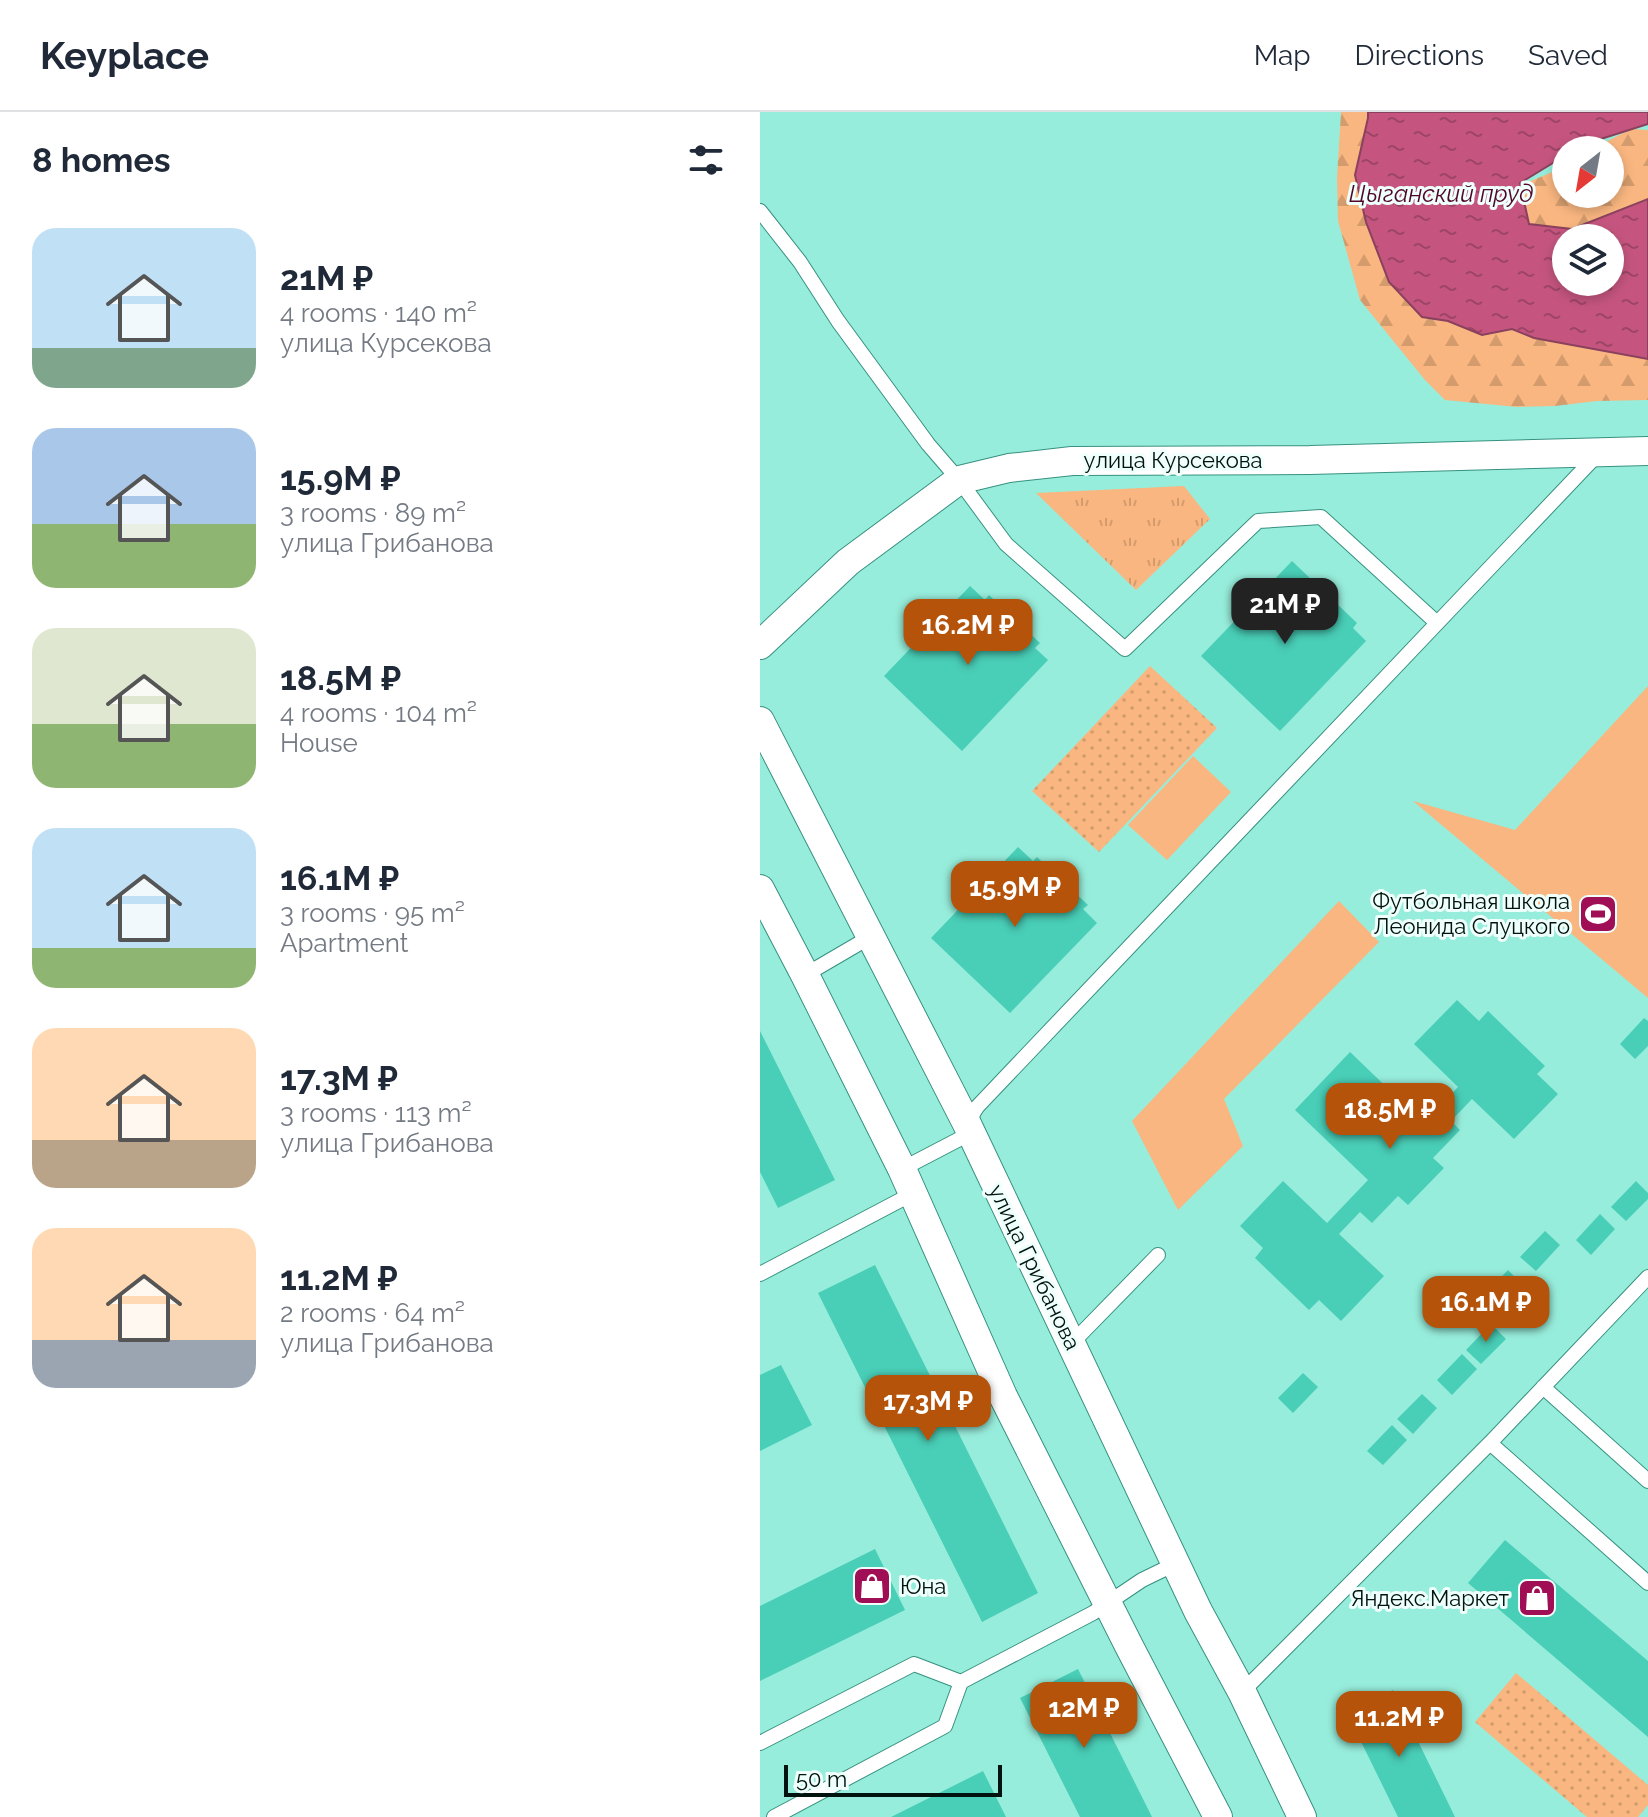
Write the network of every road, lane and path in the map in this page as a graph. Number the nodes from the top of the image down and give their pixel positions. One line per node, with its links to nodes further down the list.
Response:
1 (760, 211): 4 (lane)
2 (1648, 451): 3 (street, улица Курсекова)
3 (1599, 452): 4 (street, улица Курсекова); 5 (lane)
4 (959, 480): 5 (lane); 6 (street, улица Курсекова)
5 (1437, 623): 11 (lane)
6 (760, 645)
7 (760, 721): 9 (street, улица Грибанова)
8 (760, 889): 10 (street)
9 (870, 937): 10 (lane); 11 (street, улица Грибанова)
10 (805, 975): 12 (street)
11 (969, 1128): 12 (lane); 16 (street, улица Грибанова)
12 (907, 1181): 14 (lane); 22 (street)
13 (1158, 1255): 16 (lane)
14 (760, 1274)
15 (1648, 1277): 17 (lane)
16 (1072, 1343): 20 (street, улица Грибанова)
17 (1543, 1387): 18 (lane); 19 (lane)
18 (1490, 1443): 21 (lane); 24 (lane)
19 (1648, 1481)
20 (1175, 1564): 22 (lane); 24 (street, улица Грибанова)
21 (1648, 1583)
22 (1108, 1604): 23 (lane); 27 (street)
23 (961, 1682): 25 (lane); 26 (lane)
24 (1242, 1692): 28 (street, улица Грибанова)
25 (760, 1743)
26 (774, 1817)
27 (1218, 1817)
28 (1302, 1817)

